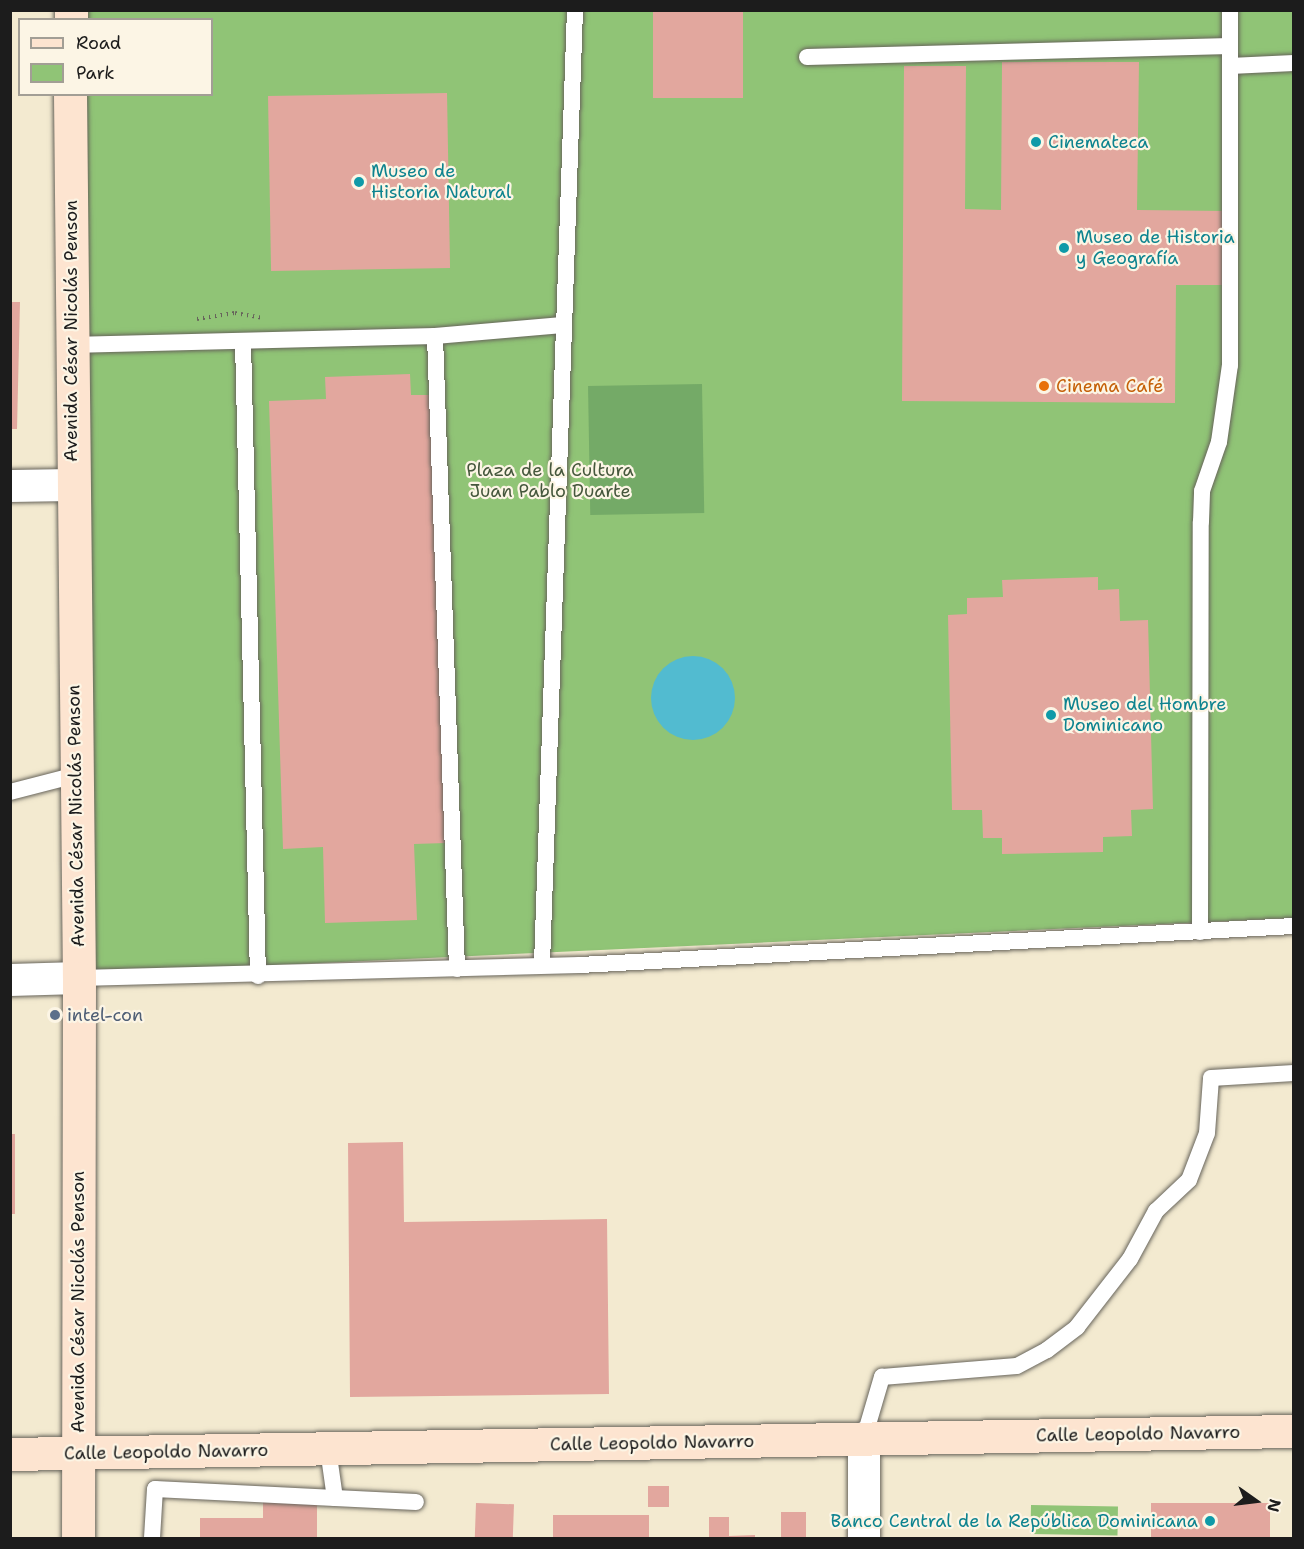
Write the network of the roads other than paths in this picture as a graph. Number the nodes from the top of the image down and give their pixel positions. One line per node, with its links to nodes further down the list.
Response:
1 (575, 10): 8 (lane)
2 (1230, 10): 3 (lane)
3 (1230, 46): 4 (lane); 6 (lane)
4 (807, 57)
5 (1293, 63): 6 (lane)
6 (1230, 66): 17 (lane)
7 (70, 96): 11 (main road, Avenida César Nicolás Penson)
8 (563, 325): 9 (lane); 18 (lane)
9 (435, 336): 10 (lane); 19 (lane)
10 (243, 341): 11 (lane); 20 (lane)
11 (70, 345): 12 (main road, Avenida César Nicolás Penson)
12 (72, 485): 13 (street); 14 (main road, Avenida César Nicolás Penson)
13 (10, 486)
14 (76, 775): 15 (lane); 21 (main road, Avenida César Nicolás Penson)
15 (10, 792)
16 (1293, 926): 17 (lane)
17 (1200, 932): 18 (lane)
18 (542, 964): 19 (lane)
19 (457, 969): 20 (lane)
20 (258, 976): 21 (lane)
21 (79, 978): 22 (street); 28 (main road, Avenida César Nicolás Penson)
22 (10, 980)
23 (1293, 1073): 25 (lane)
24 (1293, 1431): 25 (main road, Calle Leopoldo Navarro)
25 (864, 1438): 26 (main road, Calle Leopoldo Navarro); 33 (street)
26 (328, 1449): 28 (main road, Calle Leopoldo Navarro); 29 (lane)
27 (10, 1454): 28 (main road, Calle Leopoldo Navarro)
28 (78, 1455): 31 (main road, Avenida César Nicolás Penson)
29 (335, 1498): 30 (lane); 32 (lane)
30 (416, 1502)
31 (78, 1539)
32 (152, 1539)
33 (864, 1539)

